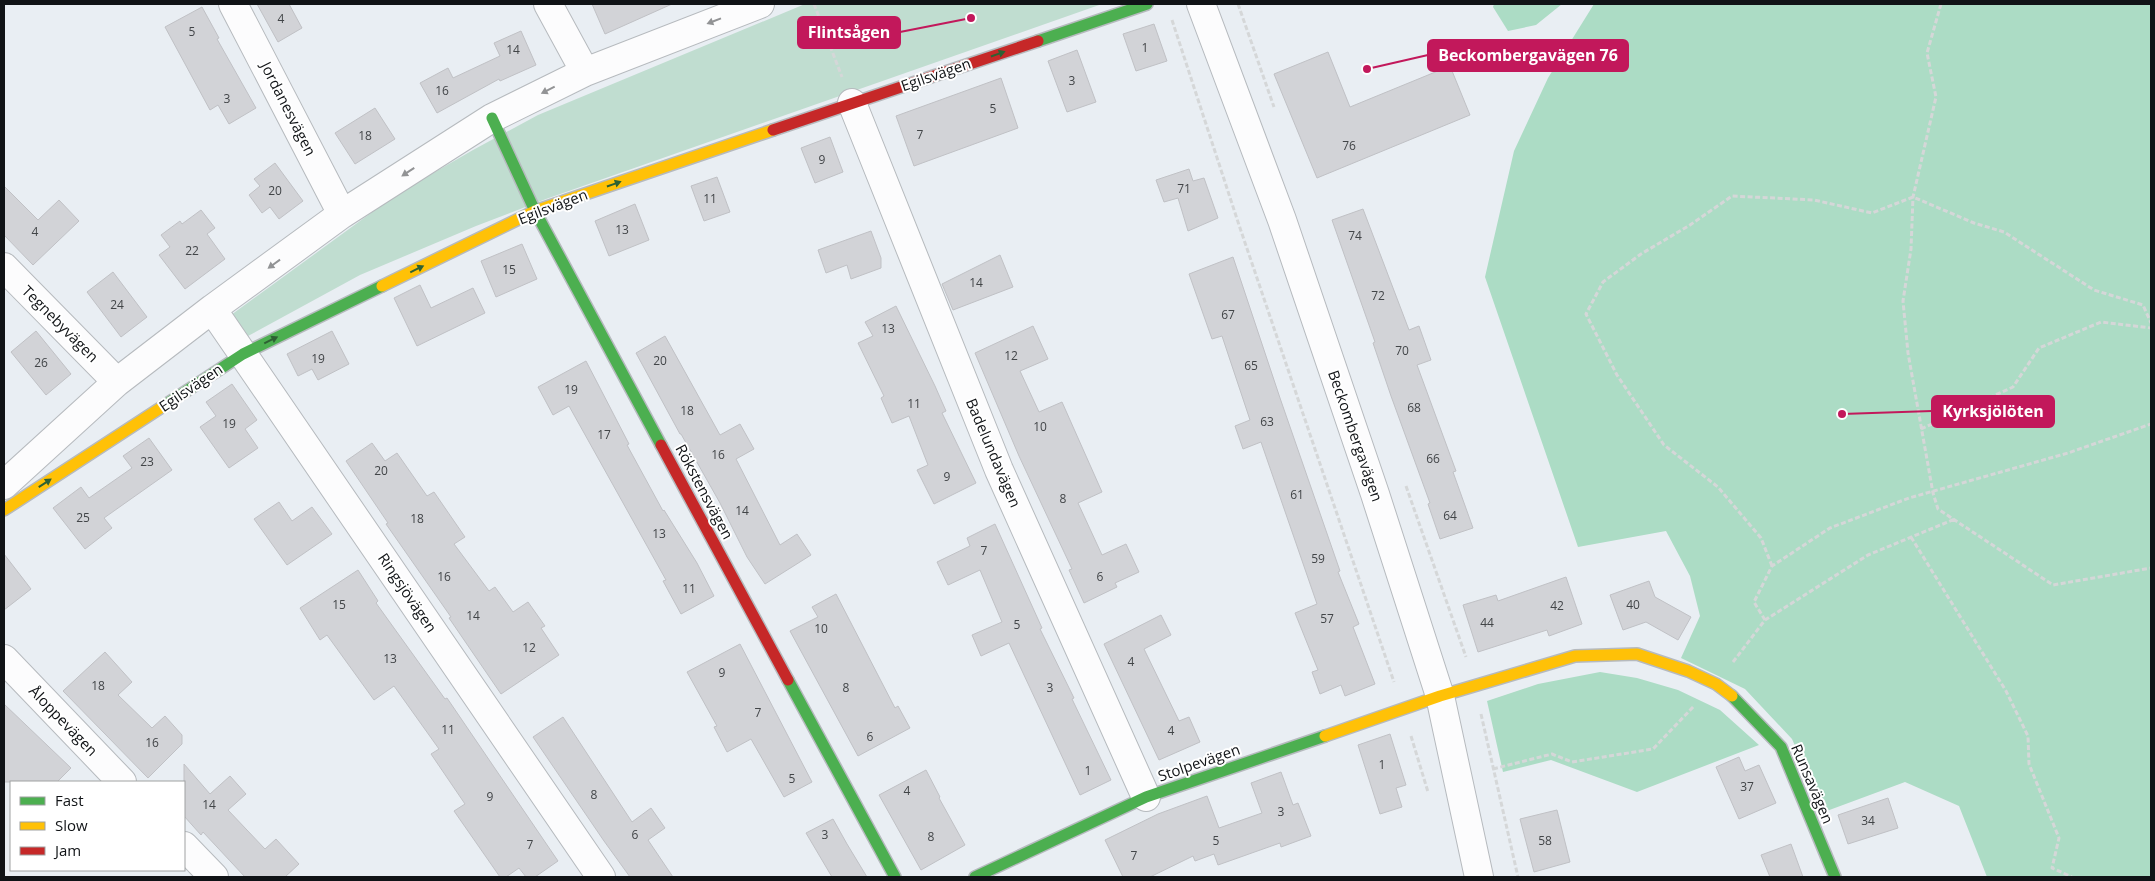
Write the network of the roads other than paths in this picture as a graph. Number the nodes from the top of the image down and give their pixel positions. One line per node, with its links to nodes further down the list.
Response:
1 (233, 4): 10 (street, Jordanesvägen)
2 (548, 4): 6 (street)
3 (760, 4): 6 (street, one-way to 6)
4 (1147, 4): 7 (street, Egilsvägen, one-way to 4)
5 (1201, 4): 18 (street, Beckombergavägen)
6 (585, 72): 8 (street, one-way to 8)
7 (852, 103): 9 (street, Egilsvägen, one-way to 7); 20 (street, Badelundavägen)
8 (492, 118): 9 (street, Rökstensvägen); 10 (street, one-way to 10)
9 (535, 211): 13 (street, Egilsvägen, one-way to 9); 24 (street, Rökstensvägen)
10 (342, 214): 12 (street, one-way to 12)
11 (4, 267): 14 (street, Tegnebyvägen)
12 (212, 309): 13 (street, Ringsjövägen); 14 (street)
13 (243, 354): 16 (street, Egilsvägen, one-way to 13); 23 (street, Ringsjövägen)
14 (117, 382): 15 (street)
15 (4, 485)
16 (4, 510)
17 (4, 659): 19 (street, Åloppevägen)
18 (1440, 696): 20 (street, Stolpevägen); 26 (street, Beckombergavägen); 27 (street, Runsavägen)
19 (121, 781)
20 (1146, 797): 25 (street, Stolpevägen)
21 (185, 847): 22 (street)
22 (214, 877)
23 (601, 877)
24 (895, 877)
25 (975, 877)
26 (1479, 877)
27 (1835, 877)

